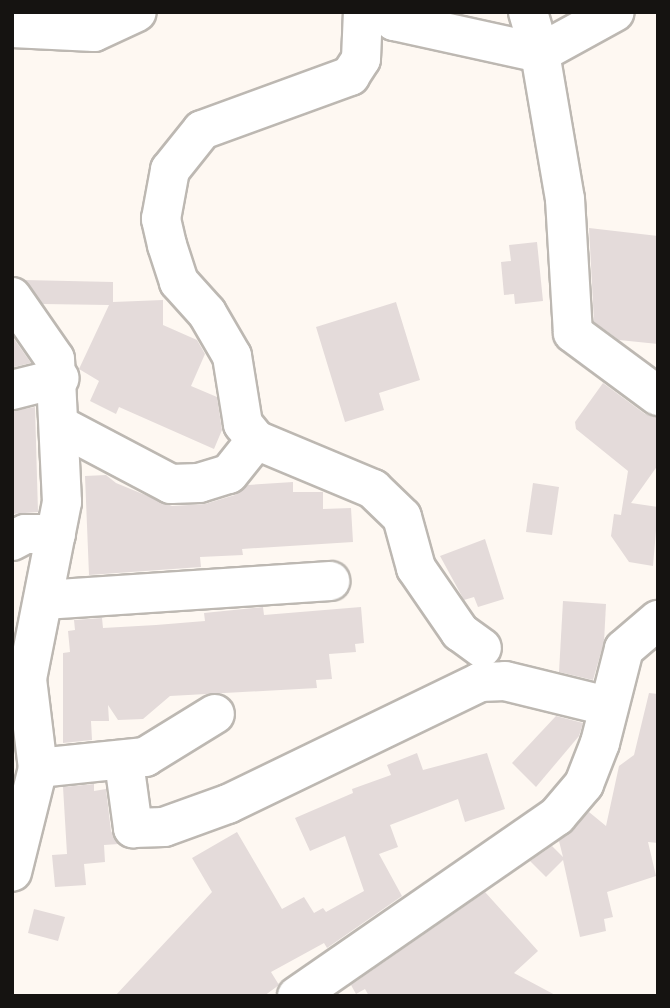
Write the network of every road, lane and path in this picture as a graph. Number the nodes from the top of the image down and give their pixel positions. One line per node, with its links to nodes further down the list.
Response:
1 (363, 12): 13 (street)
2 (385, 12): 7 (street)
3 (528, 12): 7 (street)
4 (615, 12): 7 (street)
5 (135, 13): 6 (street)
6 (12, 28)
7 (540, 53): 11 (street)
8 (12, 297): 9 (street)
9 (60, 378): 10 (street); 12 (street)
10 (12, 390)
11 (658, 396)
12 (61, 426): 13 (street); 14 (street)
13 (256, 440): 19 (street)
14 (56, 534): 15 (street); 17 (street)
15 (12, 541)
16 (330, 581): 17 (street)
17 (44, 600): 23 (street)
18 (658, 620): 20 (street)
19 (482, 648)
20 (607, 706): 22 (street); 25 (street)
21 (215, 714): 22 (street)
22 (124, 762): 23 (street)
23 (38, 768): 24 (street)
24 (12, 872)
25 (296, 996)

